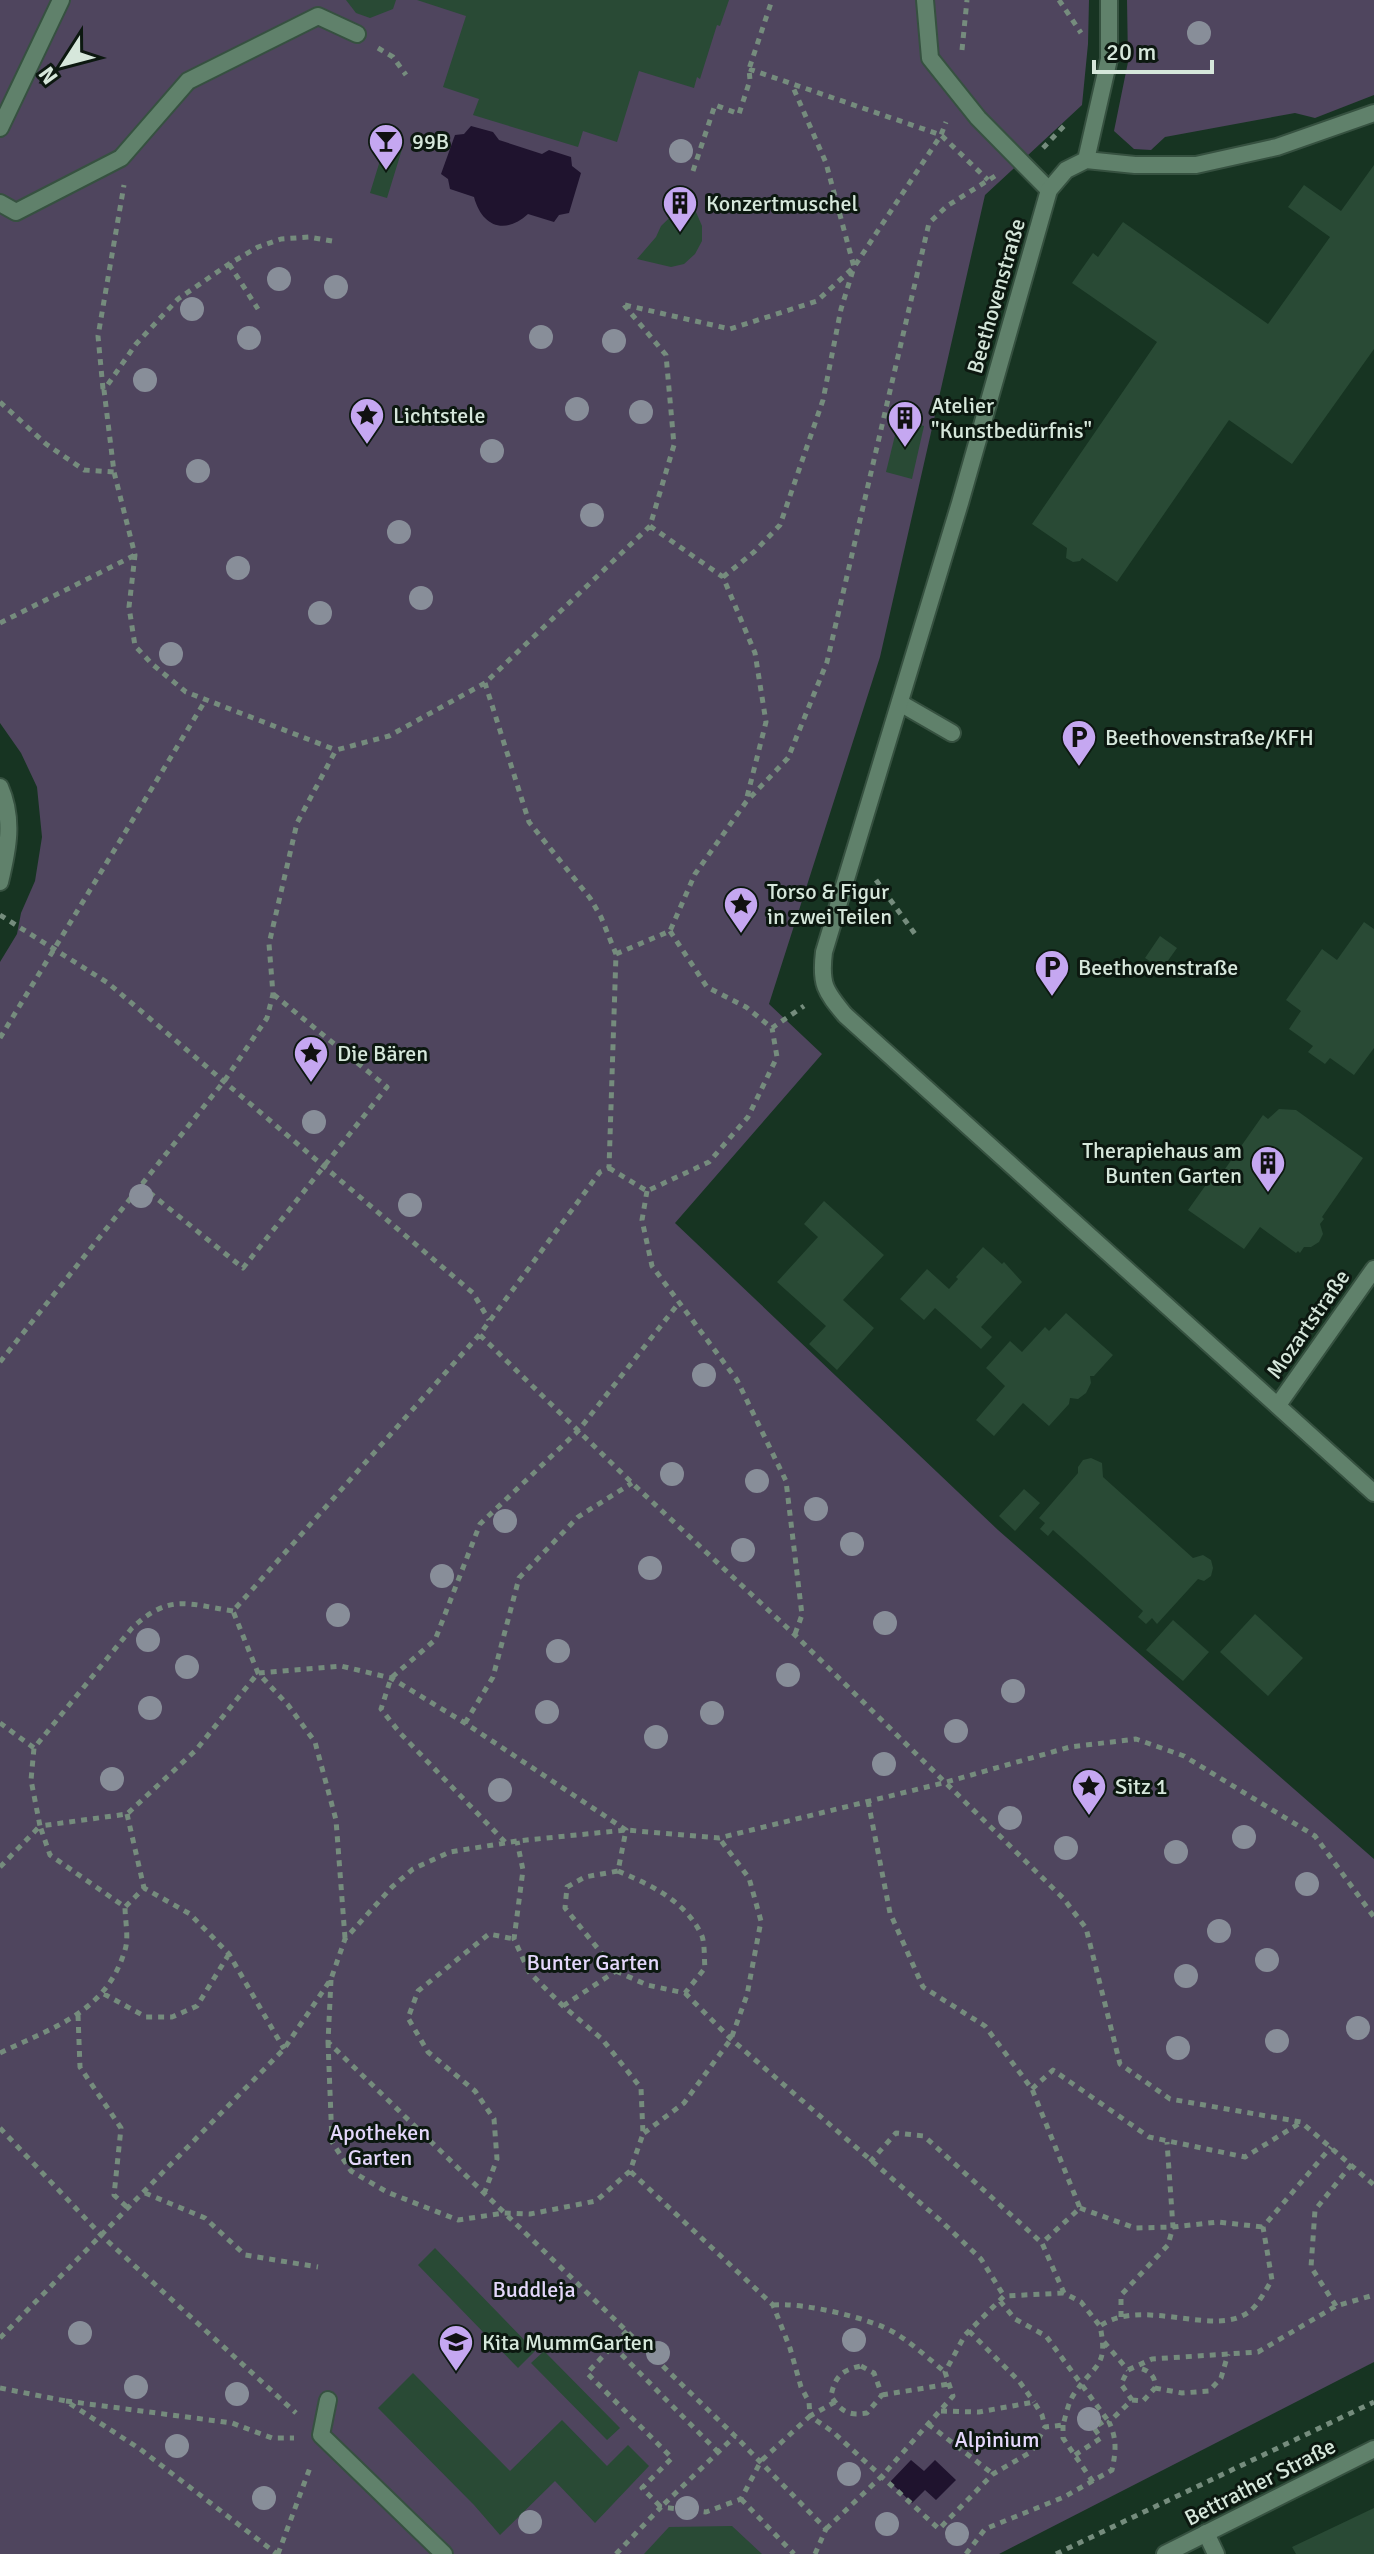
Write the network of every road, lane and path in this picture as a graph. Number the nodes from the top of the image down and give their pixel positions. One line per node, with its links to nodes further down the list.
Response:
1 (61, 0): 15 (street)
2 (772, 0): 9 (path)
3 (925, 0): 12 (street)
4 (967, 0): 12 (path)
5 (1059, 0): 8 (path)
6 (1109, 0): 18 (street)
7 (357, 34): 10 (path); 17 (street)
8 (1085, 40)
9 (749, 69): 11 (path); 20 (path)
10 (406, 75)
11 (792, 85): 16 (path); 26 (path)
12 (957, 94): 16 (path); 19 (street)
13 (1374, 113): 18 (street)
14 (1073, 115): 19 (path)
15 (0, 128)
16 (941, 135): 21 (path); 26 (path)
17 (121, 158): 23 (street); 28 (path)
18 (1086, 160): 22 (street)
19 (1022, 162): 21 (path); 22 (street)
20 (693, 171)
21 (988, 180): 41 (path)
22 (1049, 190): 37 (street, Beethovenstraße)
23 (0, 203)
24 (332, 241): 25 (path)
25 (229, 264): 27 (path); 28 (path)
26 (854, 267): 31 (path); 33 (path)
27 (258, 309)
28 (104, 390): 30 (path)
29 (0, 402): 30 (path)
30 (114, 472): 32 (path)
31 (650, 526): 33 (path); 35 (path)
32 (135, 555): 34 (path); 36 (path)
33 (723, 577): 41 (path)
34 (0, 623)
35 (485, 683): 39 (path); 48 (path)
36 (205, 701): 39 (path); 47 (path)
37 (900, 703): 38 (street); 42 (street, Beethovenstraße)
38 (952, 733)
39 (336, 750): 50 (path)
40 (0, 787): 43 (street)
41 (746, 802): 45 (path)
42 (855, 852): 46 (path); 49 (street, Beethovenstraße)
43 (0, 882)
44 (0, 915): 47 (path)
45 (670, 931): 48 (path); 51 (path)
46 (915, 934)
47 (55, 949): 52 (path); 53 (path)
48 (616, 954): 55 (path)
49 (825, 990): 51 (path); 63 (street)
50 (273, 994): 53 (path); 54 (path)
51 (772, 1028): 57 (path)
52 (0, 1038)
53 (225, 1080): 54 (path); 56 (path)
54 (326, 1166): 56 (path); 60 (path)
55 (609, 1168): 57 (path); 60 (path)
56 (140, 1185): 62 (path)
57 (647, 1191): 59 (path)
58 (1374, 1269): 63 (street, Mozartstraße)
59 (678, 1304): 64 (path); 68 (path)
60 (489, 1320): 61 (path)
61 (480, 1334): 64 (path); 67 (path)
62 (0, 1362)
63 (1278, 1405): 66 (street)
64 (578, 1431): 65 (path); 70 (path)
65 (632, 1483): 68 (path); 72 (path)
66 (1374, 1493)
67 (233, 1611): 69 (path); 73 (path)
68 (795, 1635): 74 (path)
69 (258, 1673): 70 (path); 76 (path); 87 (path)
70 (391, 1678): 72 (path); 81 (path)
71 (0, 1723): 73 (path)
72 (465, 1723): 78 (path)
73 (34, 1748): 77 (path)
74 (943, 1783): 75 (path); 86 (path); 101 (path)
75 (868, 1801): 79 (path); 100 (path)
76 (127, 1814): 77 (path); 84 (path)
77 (40, 1826): 82 (path); 85 (path)
78 (626, 1830): 79 (path); 80 (path); 83 (path)
79 (719, 1838): 96 (path)
80 (517, 1841): 81 (path); 88 (path)
81 (506, 1842): 87 (path)
82 (0, 1867)
83 (618, 1871): 90 (path); 92 (path)
84 (144, 1888): 85 (path); 89 (path)
85 (125, 1907): 93 (path)
86 (1374, 1917)
87 (345, 1939): 91 (path)
88 (514, 1939): 94 (path); 111 (path)
89 (229, 1954): 93 (path); 98 (path)
90 (616, 1971): 92 (path); 94 (path)
91 (331, 1979): 97 (path); 98 (path)
92 (685, 1993): 96 (path)
93 (104, 1994): 95 (path)
94 (563, 2006): 103 (path)
95 (78, 2015): 99 (path); 113 (path)
96 (731, 2039): 103 (path); 106 (path)
97 (328, 2042): 111 (path); 114 (path)
98 (284, 2049): 110 (path)
99 (0, 2053)
100 (1032, 2089): 104 (path); 112 (path)
101 (1301, 2122): 104 (path); 105 (path)
102 (0, 2128): 117 (path)
103 (643, 2134): 108 (path)
104 (1167, 2142): 115 (path)
105 (1331, 2147): 107 (path); 116 (path)
106 (870, 2162): 118 (path); 122 (path)
107 (1352, 2164): 109 (path); 124 (path)
108 (630, 2171): 114 (path); 123 (path)
109 (1374, 2185)
110 (145, 2193): 113 (path); 119 (path)
111 (484, 2194): 114 (path)
112 (1080, 2208): 115 (path); 118 (path)
113 (129, 2209): 117 (path)
114 (504, 2213): 127 (path)
115 (1173, 2227): 116 (path); 125 (path)
116 (1263, 2227): 125 (path)
117 (102, 2236): 129 (path); 153 (path)
118 (1042, 2243): 120 (path)
119 (318, 2267)
120 (1064, 2293): 122 (path); 126 (path)
121 (1374, 2295): 124 (path)
122 (1002, 2299): 128 (path); 137 (path)
123 (773, 2305): 135 (path); 148 (path)
124 (1336, 2306): 132 (path)
125 (1121, 2317): 126 (path)
126 (1100, 2326): 130 (path)
127 (627, 2331): 131 (path); 154 (path)
128 (969, 2331): 135 (path); 145 (path)
129 (0, 2338)
130 (1103, 2341): 134 (path); 137 (path)
131 (613, 2346): 156 (path); 163 (path)
132 (1228, 2354): 133 (path); 139 (path)
133 (1137, 2368): 134 (path); 139 (path)
134 (1128, 2370): 142 (path)
135 (945, 2372): 136 (path)
136 (949, 2384): 140 (path); 147 (path)
137 (1085, 2385): 149 (path); 151 (path)
138 (0, 2388): 143 (path)
139 (1155, 2388): 142 (path)
140 (882, 2395): 144 (path); 144 (path)
141 (328, 2400): 153 (street)
142 (1132, 2400): 149 (path)
143 (66, 2401): 153 (path); 166 (path)
144 (835, 2402): 148 (path)
145 (1034, 2402): 147 (path); 152 (path)
146 (1374, 2402): 172 (path)
147 (940, 2411): 150 (path)
148 (810, 2416): 158 (path); 160 (path)
149 (1108, 2419): 157 (path); 161 (path)
150 (928, 2424): 159 (path); 160 (path)
151 (1063, 2425): 152 (path); 157 (path)
152 (1045, 2427): 159 (path)
153 (321, 2435): 166 (path); 167 (street)
154 (735, 2436): 156 (path); 158 (path)
155 (1374, 2449): 165 (street, Bettrather Straße)
156 (718, 2452): 163 (path)
157 (1075, 2455): 161 (path)
158 (761, 2461): 162 (path); 164 (path)
159 (993, 2474): 160 (path)
160 (882, 2476): 164 (path)
161 (1093, 2482): 171 (path)
162 (741, 2499): 163 (path); 169 (path)
163 (661, 2507): 168 (path)
164 (826, 2529): 170 (path)
165 (1206, 2533): 173 (street, Bettrather Straße); 174 (street)
166 (278, 2554)
167 (444, 2554)
168 (616, 2554)
169 (794, 2554)
170 (815, 2554)
171 (966, 2554)
172 (1056, 2554)
173 (1165, 2554)
174 (1216, 2554)

